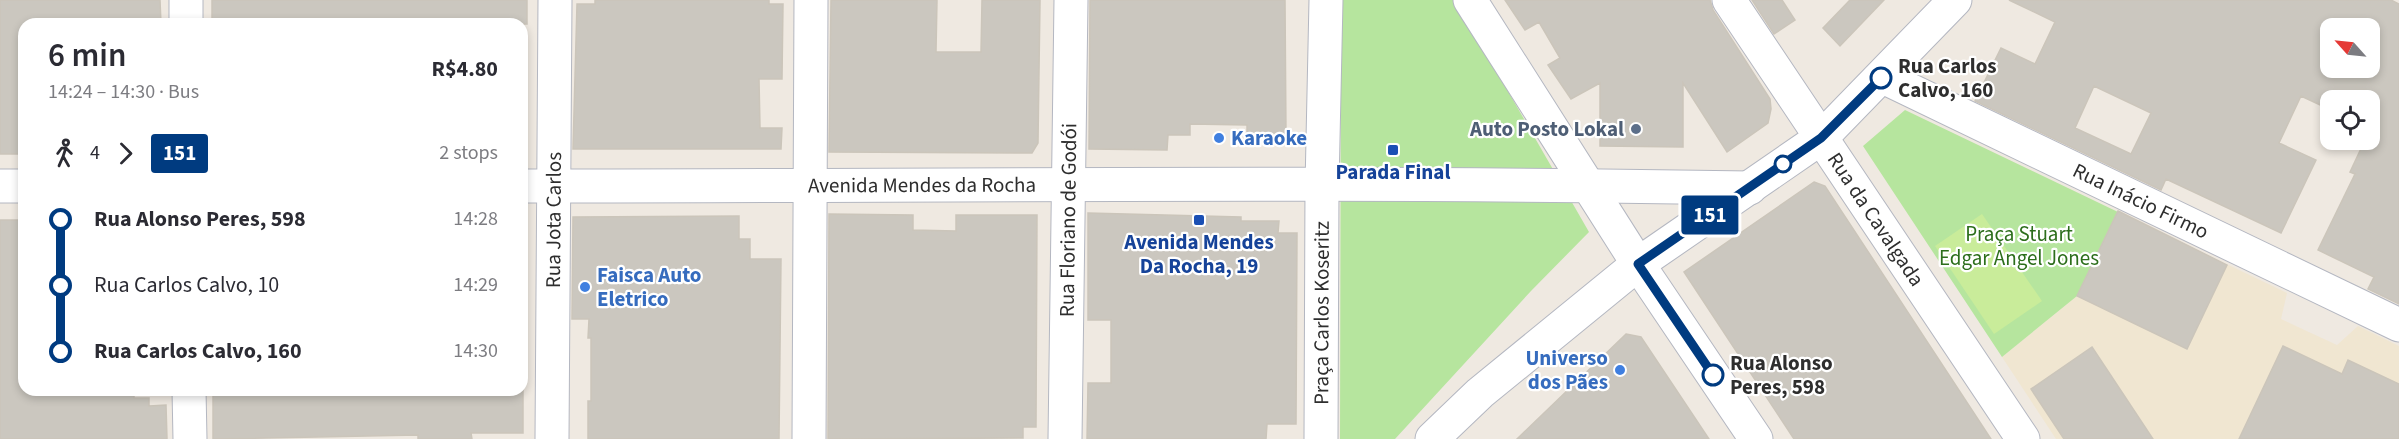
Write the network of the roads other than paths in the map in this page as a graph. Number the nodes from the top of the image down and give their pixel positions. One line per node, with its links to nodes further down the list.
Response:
1 (186, 0): 9 (street)
2 (555, 0): 16 (street, Rua Jota Carlos)
3 (811, 0): 18 (street)
4 (1071, 0): 12 (street, Rua Floriano de Godói)
5 (1326, 0): 17 (street, Praça Carlos Koseritz)
6 (1470, 0): 13 (street)
7 (1729, 0): 11 (street, Rua da Cavalgada)
8 (1956, 0): 10 (street)
9 (186, 18)
10 (1883, 77): 11 (street); 21 (street, Rua Inácio Firmo)
11 (1821, 138): 19 (street); 30 (street, Rua da Cavalgada)
12 (1069, 184): 17 (street, Avenida Mendes da Rocha); 18 (street, Avenida Mendes da Rocha); 26 (street, Rua Floriano de Godói)
13 (1589, 185): 17 (street); 19 (street); 20 (street)
14 (0, 186): 15 (street)
15 (18, 186)
16 (538, 186): 18 (street, Avenida Mendes da Rocha); 24 (street, Rua Jota Carlos)
17 (1322, 186): 27 (street, Praça Carlos Koseritz)
18 (812, 187): 25 (street)
19 (1750, 188): 20 (street)
20 (1638, 264): 28 (street); 29 (street)
21 (2399, 325)
22 (189, 396): 23 (street)
23 (190, 439)
24 (552, 439)
25 (809, 439)
26 (1065, 439)
27 (1321, 439)
28 (1432, 439)
29 (1756, 439)
30 (2023, 439)

